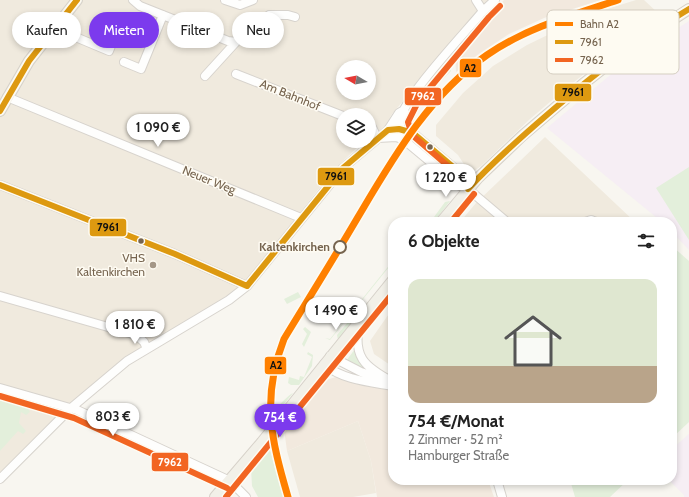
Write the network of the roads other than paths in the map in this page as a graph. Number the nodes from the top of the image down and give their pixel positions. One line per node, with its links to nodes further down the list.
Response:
1 (77, 0): 9 (main road)
2 (133, 0): 11 (street)
3 (225, 0): 6 (street)
4 (476, 0): 8 (street)
5 (495, 0): 8 (street)
6 (251, 1)
7 (689, 9): 10 (main road)
8 (483, 11): 26 (street)
9 (67, 12)
10 (679, 14)
11 (164, 15): 14 (street); 19 (street)
12 (284, 15): 13 (street)
13 (295, 17)
14 (232, 42)
15 (232, 46): 22 (street)
16 (39, 48): 23 (main road)
17 (102, 48): 18 (street)
18 (110, 48)
19 (124, 62)
20 (236, 74): 25 (street, Am Bahnhof)
21 (595, 74): 33 (main road)
22 (204, 76)
23 (7, 97): 24 (main road); 36 (street, Neuer Weg)
24 (0, 111)
25 (336, 113)
26 (405, 113): 27 (street); 28 (street); 29 (street)
27 (400, 128): 28 (street); 29 (street); 31 (street)
28 (388, 133): 30 (street); 31 (street)
29 (413, 133): 33 (street)
30 (377, 138): 36 (street)
31 (405, 140): 33 (street)
32 (0, 186): 37 (street)
33 (468, 189): 34 (main road); 35 (street)
34 (445, 217)
35 (501, 217)
36 (301, 218): 37 (street)
37 (247, 286): 41 (street)
38 (388, 286): 40 (main road)
39 (0, 296): 41 (street)
40 (360, 319): 42 (main road); 43 (street)
41 (147, 349): 46 (street)
42 (327, 360): 44 (street); 48 (main road)
43 (388, 380)
44 (388, 382)
45 (0, 388): 46 (street)
46 (71, 408): 47 (street); 48 (street)
47 (0, 479)
48 (230, 481): 50 (main road); 51 (street)
49 (498, 485): 52 (street)
50 (214, 497)
51 (246, 497)
52 (502, 497)

